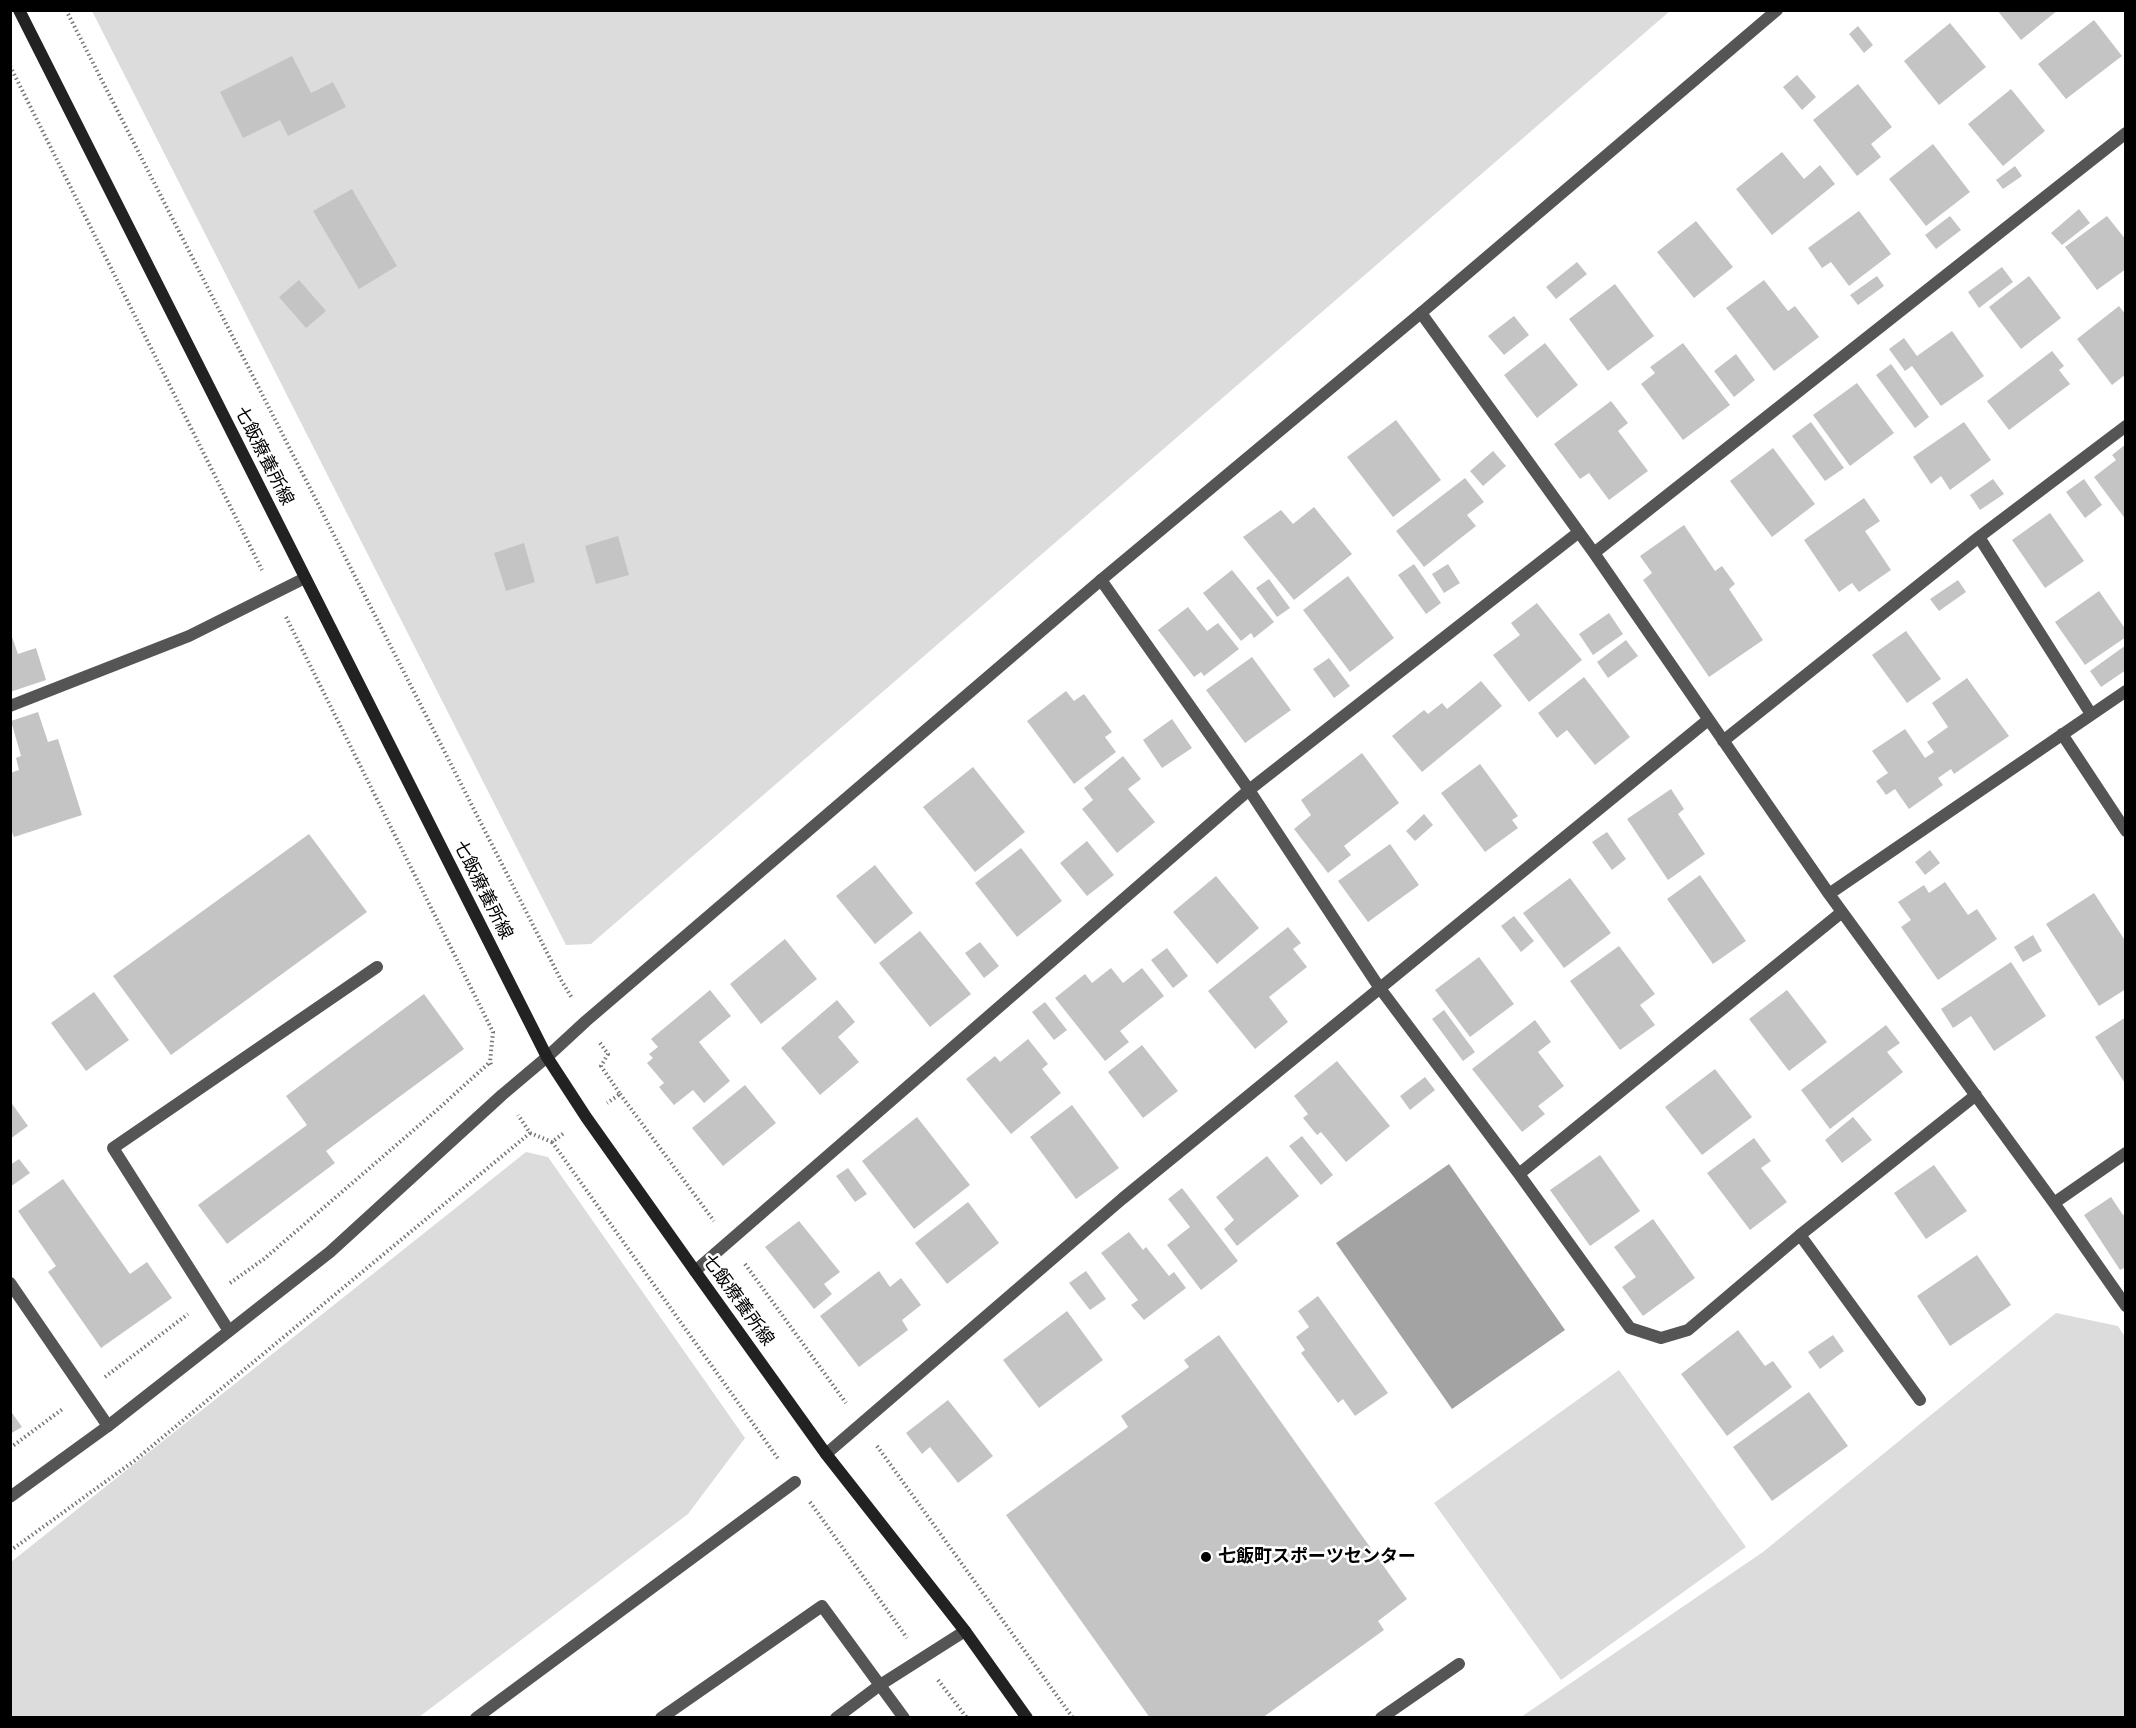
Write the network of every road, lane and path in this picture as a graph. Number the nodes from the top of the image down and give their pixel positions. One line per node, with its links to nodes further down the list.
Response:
1 (19, 10): 10 (main road, 七飯療養所線)
2 (66, 10): 24 (path)
3 (1777, 10): 5 (street)
4 (2126, 133): 9 (street)
5 (1420, 313): 7 (street); 11 (street)
6 (2126, 426): 8 (street)
7 (1579, 532): 9 (street); 18 (street)
8 (1979, 537): 14 (street); 17 (street)
9 (1594, 554): 15 (street)
10 (306, 578): 13 (street); 25 (main road, 七飯療養所線)
11 (1101, 580): 18 (street); 24 (street)
12 (2126, 691): 14 (street)
13 (10, 706)
14 (2091, 714): 16 (street)
15 (1708, 720): 17 (street); 23 (street)
16 (2062, 734): 19 (street); 20 (street)
17 (1723, 741): 20 (street)
18 (1249, 790): 23 (street); 36 (street)
19 (2126, 831)
20 (1829, 894): 21 (street)
21 (1842, 912): 28 (street); 33 (street)
22 (377, 966): 38 (street)
23 (1379, 987): 33 (street); 45 (street)
24 (586, 1021): 25 (street); 29 (path)
25 (547, 1057): 27 (street); 29 (main road, 七飯療養所線)
26 (490, 1062): 38 (path)
27 (502, 1095): 30 (path); 40 (street)
28 (1976, 1095): 34 (street); 35 (street)
29 (586, 1117): 31 (path); 36 (main road, 七飯療養所線)
30 (530, 1132): 31 (path); 48 (path)
31 (552, 1142): 46 (path)
32 (2126, 1153): 34 (street)
33 (1519, 1174): 35 (street)
34 (2054, 1203): 39 (street)
35 (1800, 1235): 42 (street)
36 (695, 1271): 45 (main road, 七飯療養所線)
37 (10, 1282): 41 (street)
38 (208, 1298): 40 (street); 41 (path)
39 (2126, 1306)
40 (230, 1330): 43 (street)
41 (85, 1393): 43 (street); 44 (path)
42 (1920, 1400)
43 (108, 1426): 47 (street)
44 (10, 1448)
45 (826, 1454): 49 (main road, 七飯療養所線)
46 (795, 1482): 50 (path); 53 (street)
47 (10, 1497)
48 (10, 1551)
49 (965, 1631): 50 (street); 58 (main road, 七飯療養所線)
50 (922, 1659): 52 (street); 57 (path)
51 (1459, 1664): 59 (street)
52 (880, 1685): 54 (street); 55 (street); 56 (street)
53 (476, 1718)
54 (662, 1718)
55 (836, 1718)
56 (904, 1718)
57 (967, 1718)
58 (1027, 1718)
59 (1381, 1718)

